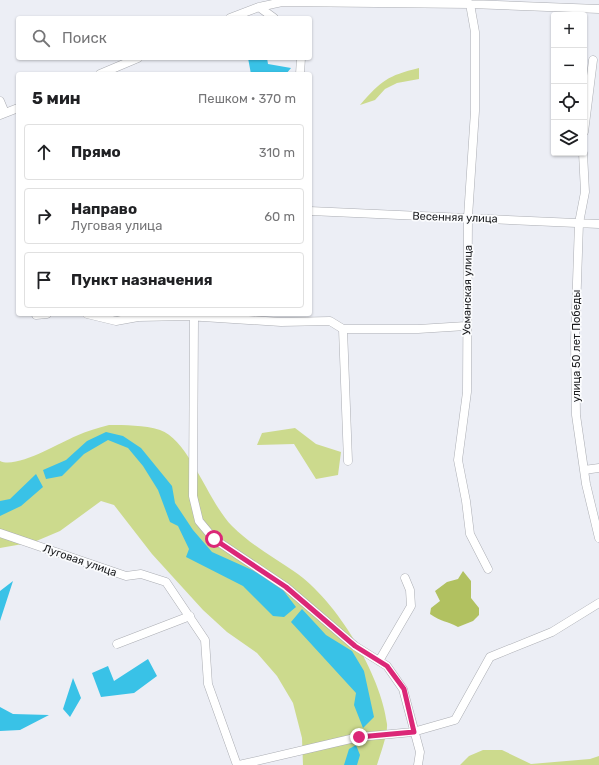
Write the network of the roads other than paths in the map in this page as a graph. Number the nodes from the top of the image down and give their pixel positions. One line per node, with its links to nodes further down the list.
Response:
1 (282, 1): 2 (street); 3 (street)
2 (470, 4): 4 (street); 18 (street, Усманская улица)
3 (259, 7): 5 (street); 6 (street)
4 (599, 9)
5 (235, 16)
6 (271, 16)
7 (133, 60): 10 (street)
8 (301, 60): 11 (street)
9 (593, 60): 15 (street)
10 (105, 72)
11 (300, 72)
12 (0, 101): 14 (street)
13 (16, 109): 14 (street)
14 (3, 114)
15 (586, 120)
16 (583, 156): 19 (street, улица 50 лет Победы)
17 (312, 211): 18 (street, Весенняя улица)
18 (468, 217): 19 (street, Весенняя улица); 25 (street, Усманская улица)
19 (579, 222): 20 (street, Весенняя улица); 29 (street, улица 50 лет Победы)
20 (599, 224)
21 (95, 316): 22 (street)
22 (187, 316)
23 (187, 316): 24 (street)
24 (194, 318): 26 (street); 37 (street)
25 (466, 326): 26 (street); 32 (street, Усманская улица)
26 (343, 329): 27 (street)
27 (348, 461)
28 (599, 468): 29 (street)
29 (584, 470): 31 (street, улица 50 лет Победы)
30 (0, 533): 35 (street, Луговая улица)
31 (599, 538)
32 (488, 569)
33 (405, 578): 37 (street)
34 (599, 603): 38 (street, Луговая улица)
35 (190, 616): 36 (street); 39 (street, Луговая улица)
36 (118, 644)
37 (379, 661): 38 (street)
38 (414, 732): 39 (street, Луговая улица); 40 (street)
39 (238, 765)
40 (418, 765)

